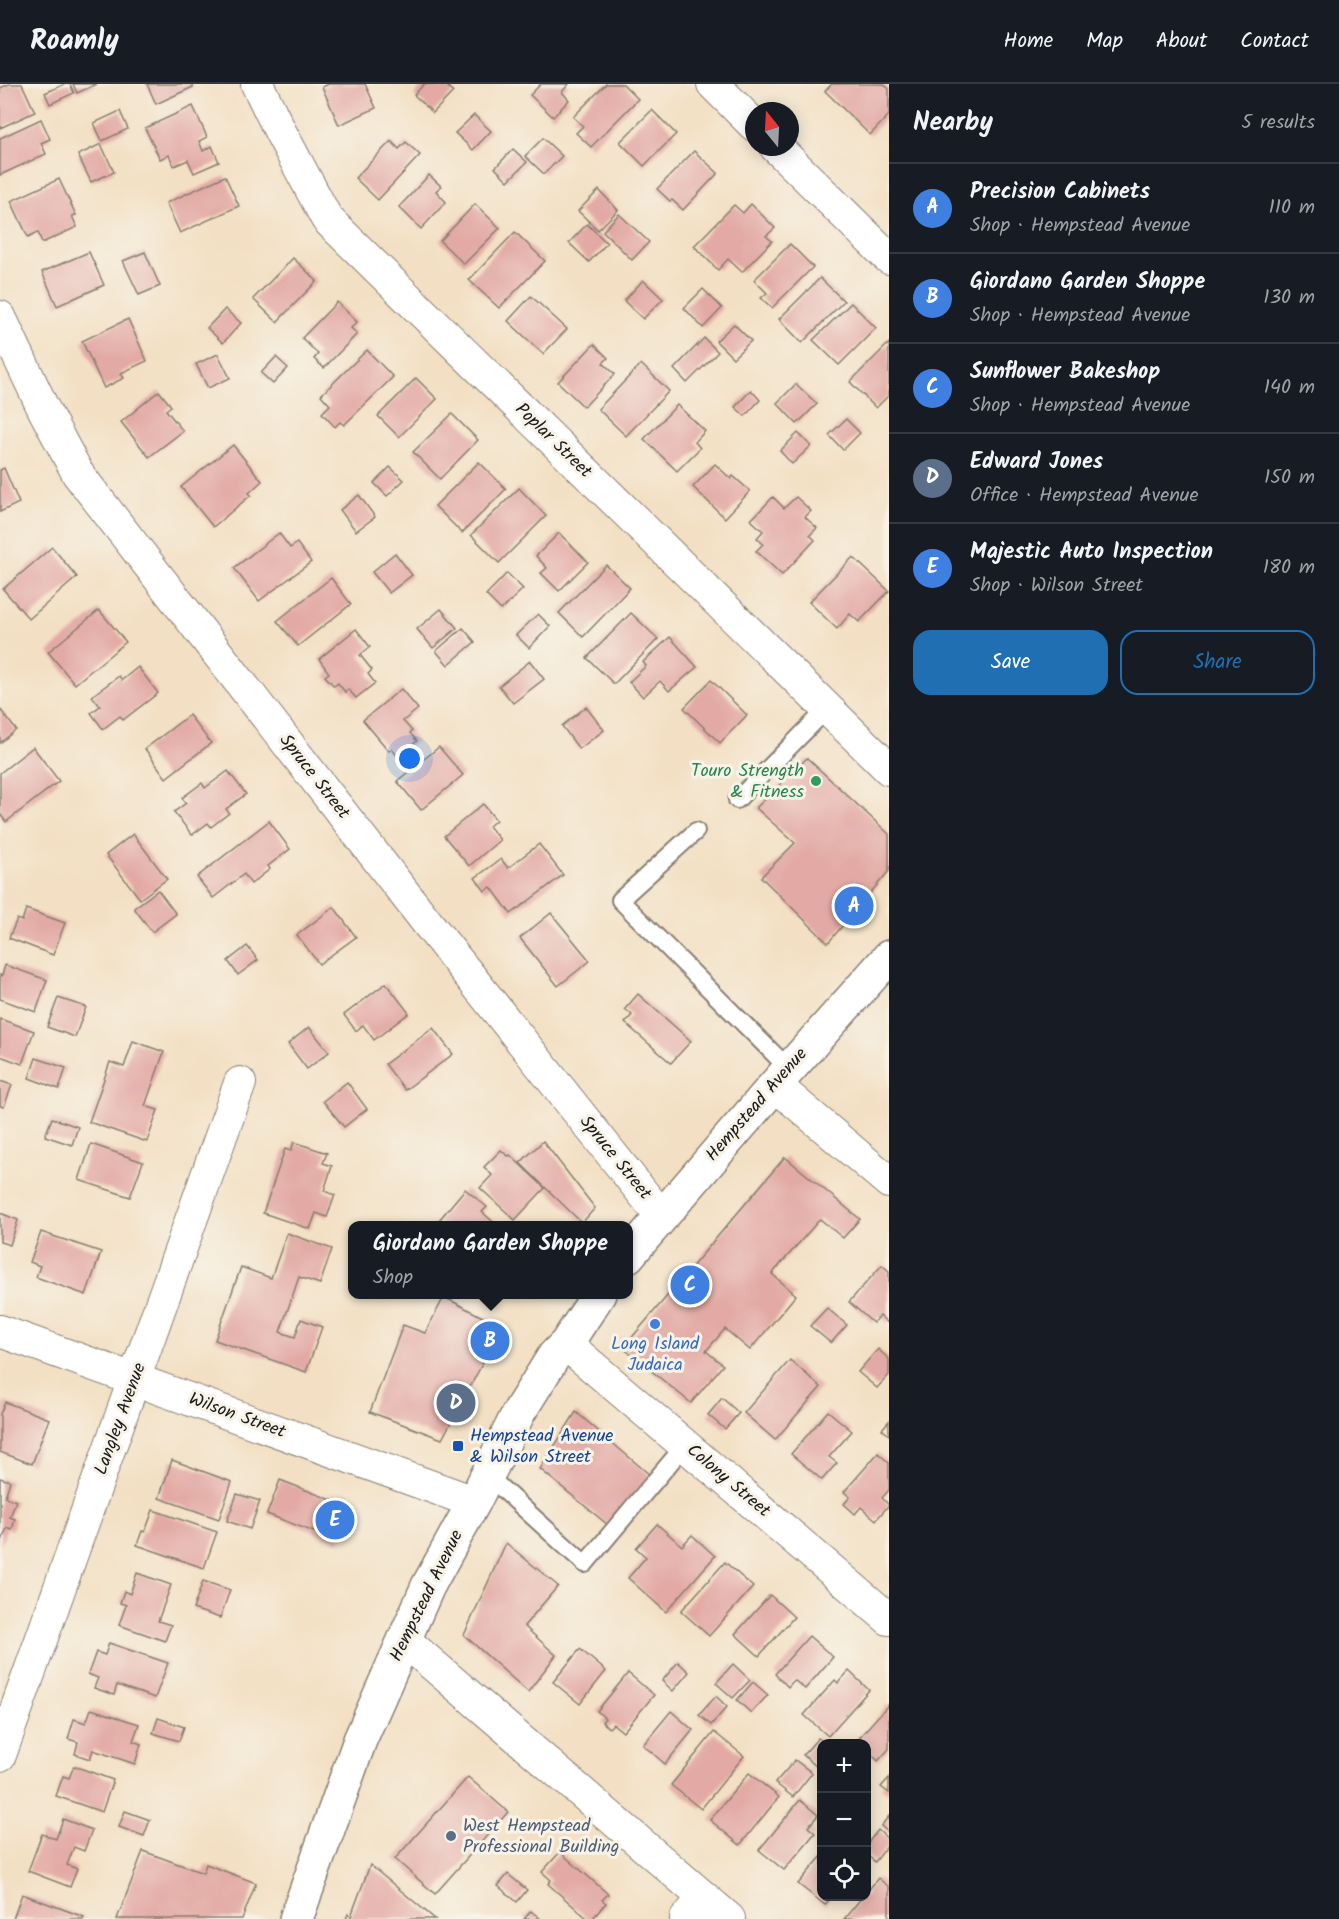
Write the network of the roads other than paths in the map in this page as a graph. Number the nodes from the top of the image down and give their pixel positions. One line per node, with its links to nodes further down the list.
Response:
1 (257, 84): 7 (street, Poplar Street)
2 (713, 84): 3 (street)
3 (745, 116)
4 (785, 156): 5 (street)
5 (889, 258)
6 (0, 317): 15 (street, Spruce Street)
7 (827, 709): 8 (street, Poplar Street); 9 (lane)
8 (889, 770)
9 (737, 801)
10 (696, 831): 12 (lane)
11 (889, 957): 12 (main road, Hempstead Avenue)
12 (782, 1077): 14 (street); 15 (main road, Hempstead Avenue)
13 (240, 1083): 20 (street, Langley Avenue)
14 (889, 1182)
15 (661, 1216): 16 (main road, Hempstead Avenue)
16 (633, 1250)
17 (596, 1299): 19 (main road, Hempstead Avenue)
18 (0, 1331): 20 (street, Wilson Street)
19 (566, 1344): 21 (street, Colony Street); 22 (main road, Hempstead Avenue)
20 (135, 1380): 22 (street, Wilson Street); 25 (street, Langley Avenue)
21 (685, 1445): 22 (lane); 23 (street, Colony Street)
22 (481, 1488): 24 (main road, Hempstead Avenue)
23 (889, 1619)
24 (404, 1640): 26 (street); 27 (main road, Hempstead Avenue)
25 (0, 1755)
26 (695, 1908): 28 (street)
27 (296, 1919)
28 (729, 1919)

